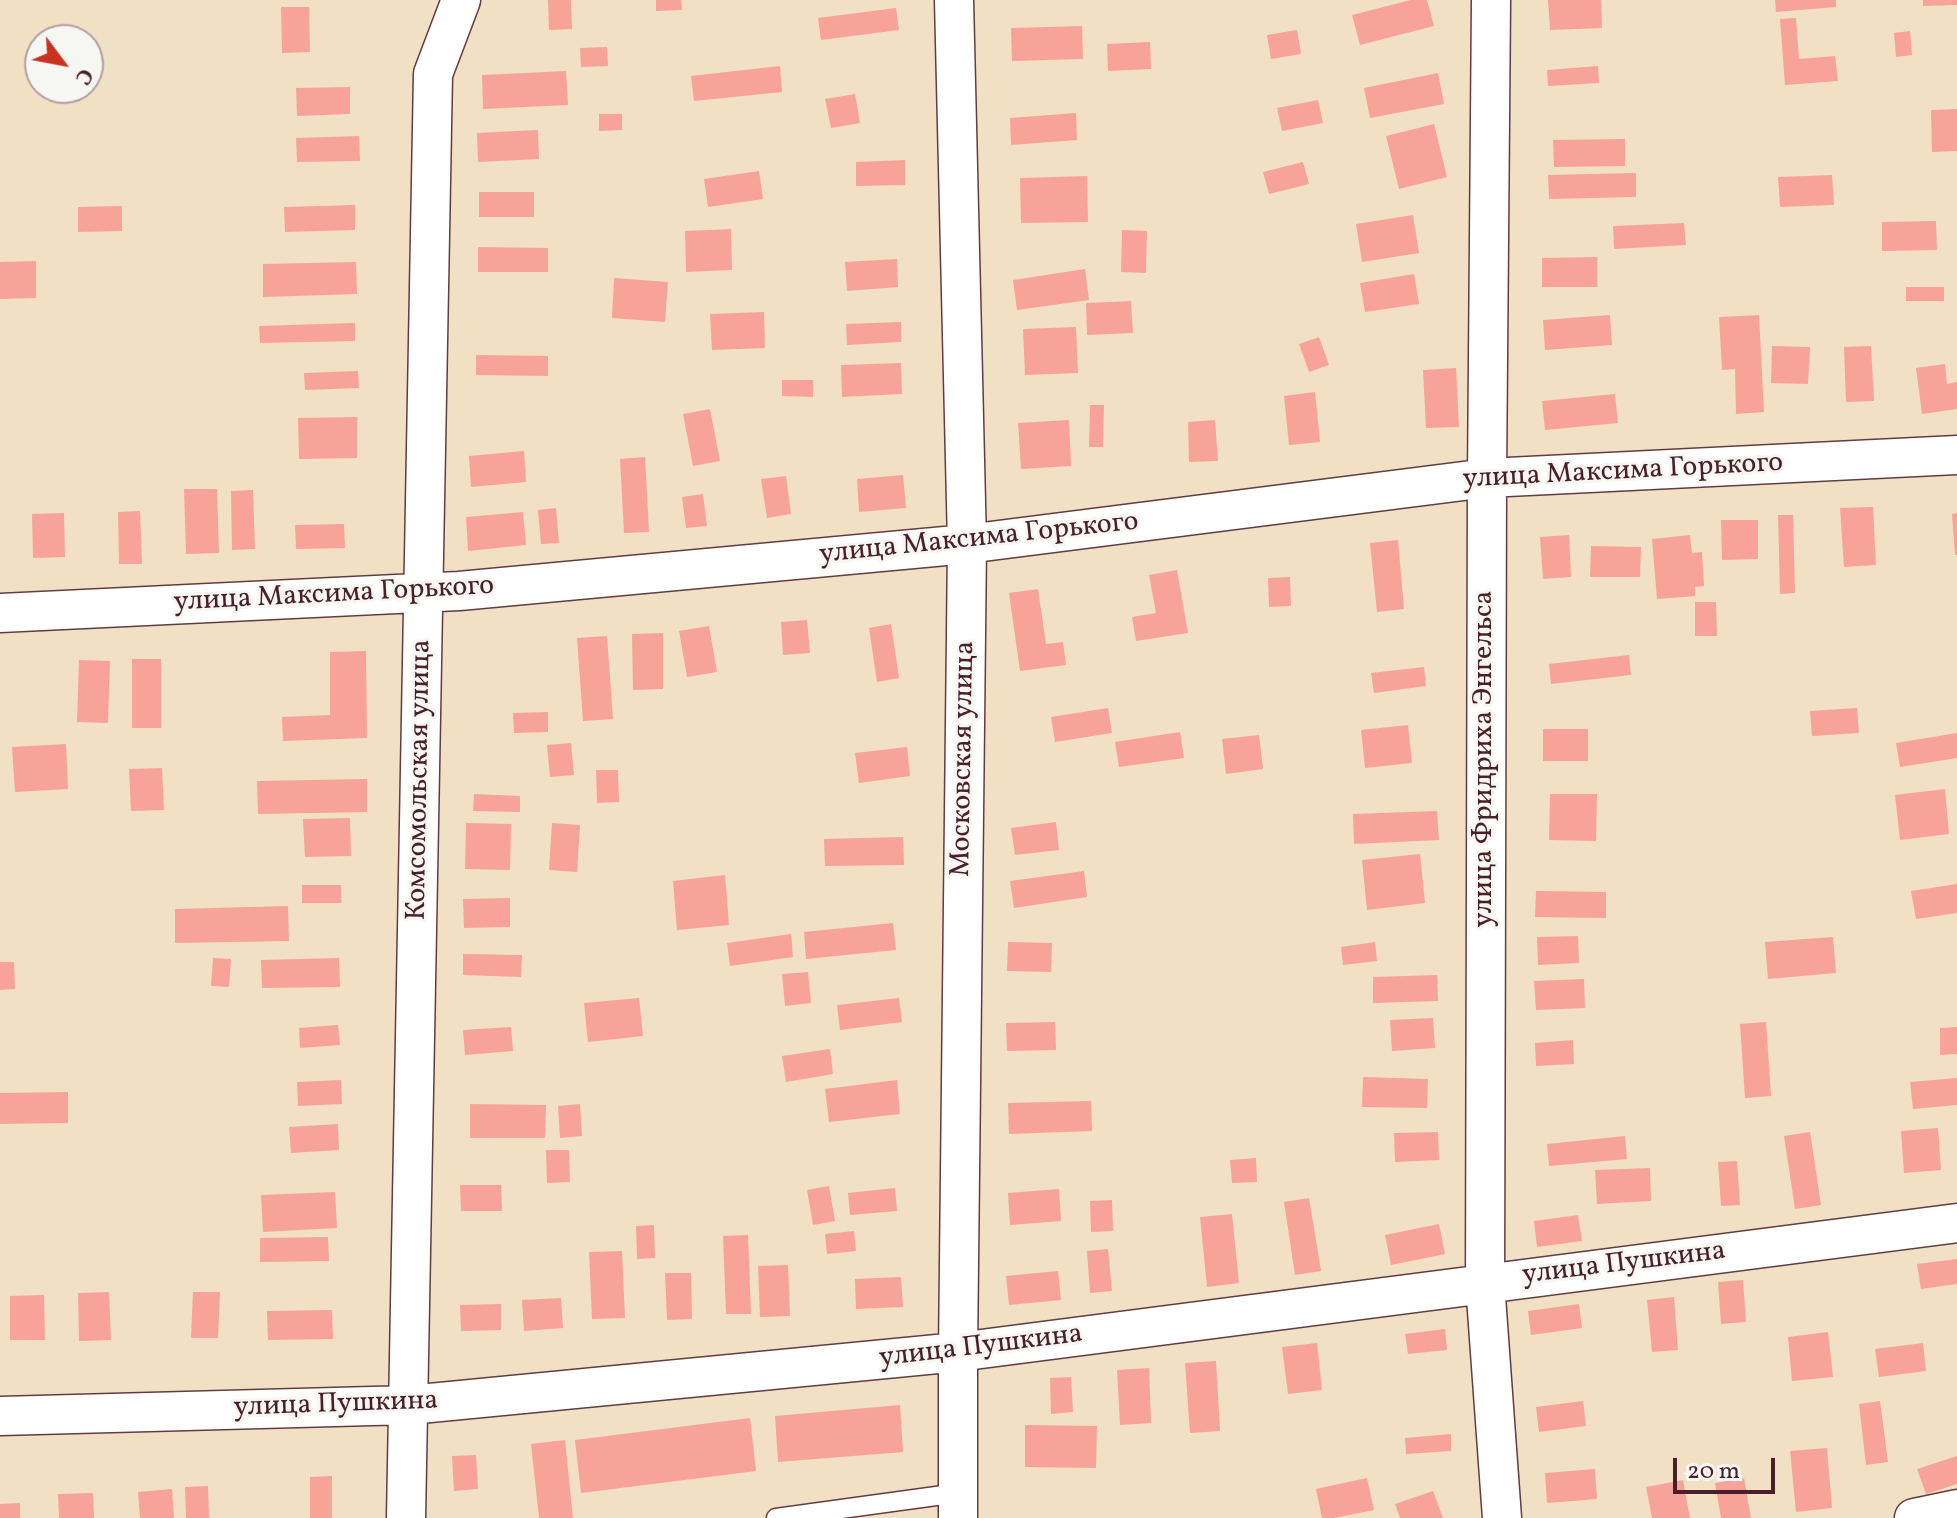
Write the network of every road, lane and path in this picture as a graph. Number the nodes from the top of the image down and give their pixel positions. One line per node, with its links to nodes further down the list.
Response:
1 (461, 0): 7 (street, Комсомольская улица)
2 (954, 0): 6 (street, Московская улица)
3 (1491, 0): 5 (street, улица Фридриха Энгельса)
4 (1957, 455): 5 (street, улица Максима Горького)
5 (1487, 478): 6 (street, улица Максима Горького); 10 (street, улица Фридриха Энгельса)
6 (967, 544): 7 (street, улица Максима Горького); 11 (street, Московская улица)
7 (424, 594): 8 (street, улица Максима Горького); 12 (street, Комсомольская улица)
8 (0, 613)
9 (1957, 1223): 10 (street, улица Пушкина)
10 (1485, 1283): 11 (street, улица Пушкина); 18 (street, улица Фридриха Энгельса)
11 (958, 1352): 12 (street, улица Пушкина); 14 (street, Московская улица)
12 (409, 1405): 13 (street, улица Пушкина); 16 (street, Комсомольская улица)
13 (0, 1416)
14 (958, 1505): 17 (lane)
15 (1957, 1509): 19 (street)
16 (406, 1518)
17 (776, 1518)
18 (1502, 1518)
19 (1914, 1518)

